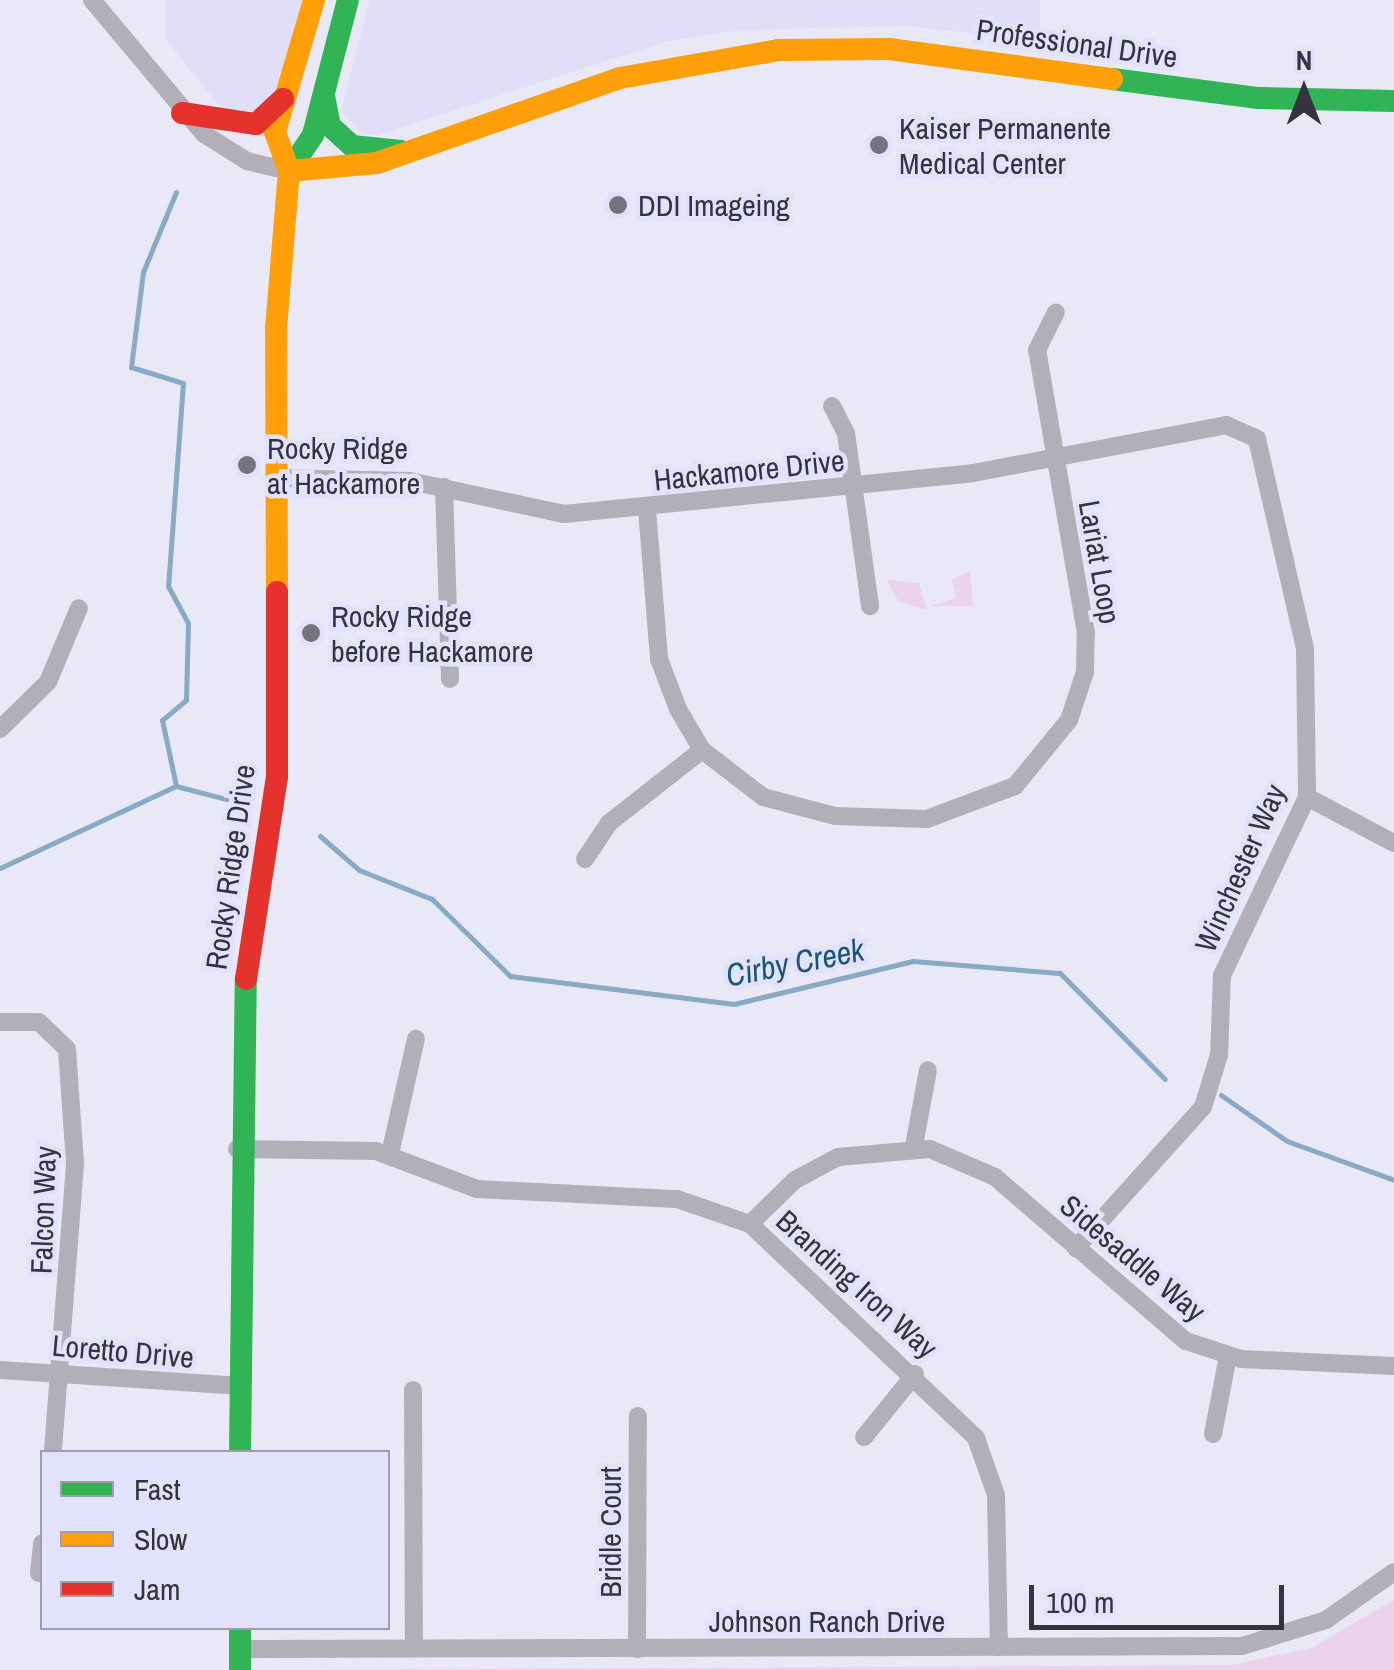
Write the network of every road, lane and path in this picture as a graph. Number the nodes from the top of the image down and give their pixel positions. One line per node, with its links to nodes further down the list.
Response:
1 (92, 0): 7 (street)
2 (314, 0): 5 (main road, Rocky Ridge Drive)
3 (348, 0): 4 (main road, Rocky Ridge Drive)
4 (323, 89): 8 (main road); 9 (main road, Rocky Ridge Drive)
5 (286, 95): 7 (main road); 9 (main road, Rocky Ridge Drive)
6 (1394, 101): 8 (main road, Professional Drive)
7 (182, 113): 9 (street)
8 (411, 152): 9 (main road, Professional Drive)
9 (289, 170): 14 (main road, Rocky Ridge Drive)
10 (1056, 312): 13 (street, Lariat Loop)
11 (832, 406): 15 (street)
12 (1226, 425): 13 (street, Hackamore Drive); 23 (street, Winchester Way)
13 (1054, 456): 15 (street, Hackamore Drive); 22 (street, Lariat Loop)
14 (276, 478): 16 (street, Hackamore Drive); 30 (main road, Rocky Ridge Drive)
15 (854, 486): 17 (street, Hackamore Drive); 18 (street)
16 (444, 487): 17 (street, Hackamore Drive); 20 (street)
17 (647, 509): 22 (street, Lariat Loop)
18 (870, 606)
19 (80, 608): 21 (street)
20 (450, 679)
21 (0, 729)
22 (702, 750): 25 (street)
23 (1307, 798): 24 (street); 33 (street, Winchester Way)
24 (1394, 843)
25 (585, 859)
26 (0, 1022): 37 (street, Falcon Way)
27 (416, 1039): 31 (street)
28 (928, 1070): 29 (street)
29 (914, 1146): 32 (street); 33 (street, Sidesaddle Way)
30 (237, 1148): 31 (street, Branding Iron Way); 39 (main road, Rocky Ridge Drive)
31 (390, 1154): 32 (street, Branding Iron Way)
32 (750, 1224): 38 (street, Branding Iron Way)
33 (1076, 1248): 34 (street, Sidesaddle Way)
34 (1228, 1356): 35 (street, Sidesaddle Way); 42 (street)
35 (1394, 1366)
36 (0, 1370): 37 (street, Loretto Drive)
37 (63, 1372): 39 (street, Loretto Drive); 44 (street, Falcon Way)
38 (915, 1374): 43 (street); 51 (street, Branding Iron Way)
39 (241, 1386): 45 (main road, Rocky Ridge Drive)
40 (413, 1390): 49 (street)
41 (638, 1416): 50 (street, Bridle Court)
42 (1213, 1434)
43 (864, 1436)
44 (53, 1450)
45 (240, 1450)
46 (40, 1564): 48 (street)
47 (1394, 1572): 51 (street, Johnson Ranch Drive)
48 (39, 1574)
49 (414, 1648): 50 (street, Johnson Ranch Drive); 52 (street, Johnson Ranch Drive)
50 (637, 1648): 51 (street, Johnson Ranch Drive)
51 (999, 1648)
52 (240, 1649)

